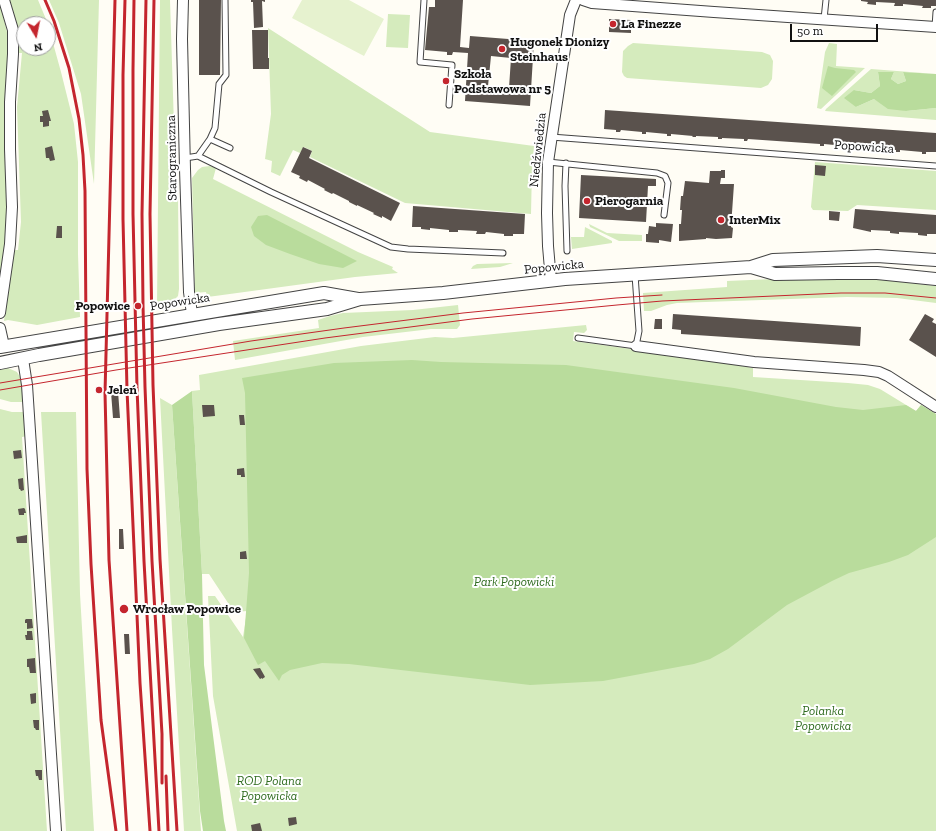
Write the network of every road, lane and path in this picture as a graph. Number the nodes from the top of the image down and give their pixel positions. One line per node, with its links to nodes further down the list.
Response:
1 (4, 0): 29 (street)
2 (183, 0): 16 (street, Starograniczna)
3 (225, 0): 13 (lane)
4 (424, 0): 11 (lane)
5 (576, 0): 12 (street, Niedźwiedzia)
6 (584, 0): 9 (street)
7 (826, 0): 9 (lane)
8 (936, 12): 10 (lane)
9 (824, 19): 10 (street)
10 (935, 27)
11 (449, 105)
12 (551, 138): 17 (street, Niedźwiedzia); 19 (lane, Popowicka)
13 (210, 139): 14 (lane); 15 (lane)
14 (230, 148)
15 (198, 156): 16 (lane); 22 (lane)
16 (185, 158): 30 (street, Starograniczna)
17 (548, 162): 18 (lane); 27 (street, Niedźwiedzia)
18 (566, 163): 20 (lane); 21 (lane)
19 (936, 166)
20 (664, 215)
21 (567, 251)
22 (503, 253)
23 (936, 260): 24 (street, Popowicka)
24 (751, 267): 25 (street, Popowicka); 26 (street, Popowicka)
25 (635, 274): 27 (street, Popowicka); 33 (lane)
26 (936, 279)
27 (551, 281): 28 (street, Popowicka)
28 (360, 299): 30 (street, Popowicka); 35 (street, Popowicka)
29 (0, 313)
30 (192, 314): 34 (street, Popowicka)
31 (0, 328): 34 (street)
32 (578, 338): 33 (lane)
33 (636, 346): 37 (street)
34 (2, 347)
35 (23, 359): 36 (street, Popowicka); 38 (street)
36 (0, 363)
37 (936, 407)
38 (56, 831)

